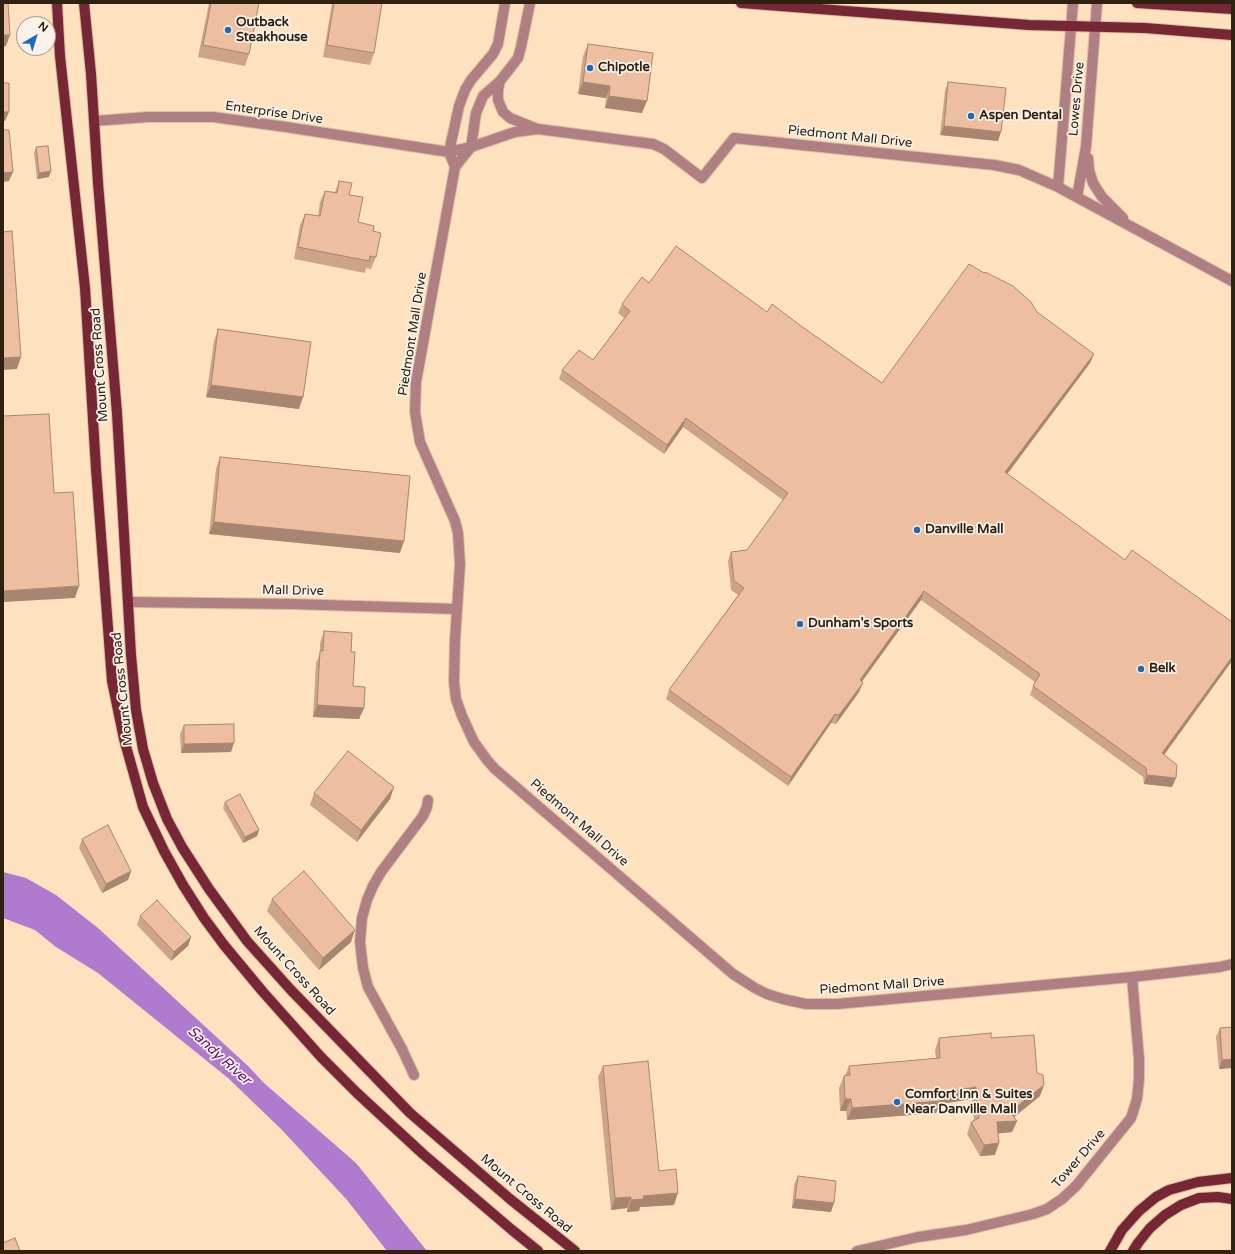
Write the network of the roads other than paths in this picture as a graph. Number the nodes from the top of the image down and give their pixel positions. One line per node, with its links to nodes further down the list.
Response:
1 (57, 3): 32 (main road, Mount Cross Road)
2 (84, 3): 14 (main road, Mount Cross Road)
3 (505, 3): 18 (street)
4 (530, 3): 13 (street)
5 (741, 3): 10 (main road)
6 (1073, 3): 10 (street, Lowes Drive)
7 (1097, 3): 11 (street, Lowes Drive)
8 (1138, 3): 9 (main road)
9 (1232, 9)
10 (1071, 25): 11 (main road); 20 (street, Lowes Drive)
11 (1096, 26): 12 (main road); 17 (street, Lowes Drive)
12 (1232, 36)
13 (500, 81): 15 (street); 16 (street)
14 (94, 120): 18 (street, Enterprise Drive); 24 (main road, Mount Cross Road)
15 (538, 130): 16 (street, Piedmont Mall Drive); 20 (street, Piedmont Mall Drive)
16 (471, 147): 18 (street, Piedmont Mall Drive); 19 (street, Piedmont Mall Drive)
17 (1086, 147): 21 (street, Lowes Drive); 22 (street)
18 (449, 152): 19 (street, Piedmont Mall Drive)
19 (454, 168): 25 (street, Piedmont Mall Drive)
20 (1058, 187): 21 (street, Piedmont Mall Drive)
21 (1077, 197): 22 (street, Piedmont Mall Drive)
22 (1131, 227): 23 (street, Piedmont Mall Drive)
23 (1232, 281)
24 (128, 602): 25 (street, Mall Drive); 33 (main road, Mount Cross Road)
25 (457, 609): 28 (street, Piedmont Mall Drive)
26 (428, 800): 29 (street)
27 (1232, 964): 28 (street, Piedmont Mall Drive)
28 (1132, 977): 34 (street, Tower Drive)
29 (414, 1075)
30 (1232, 1178): 35 (main road)
31 (1232, 1199): 36 (main road)
32 (538, 1251)
33 (575, 1251)
34 (857, 1251)
35 (1110, 1251)
36 (1133, 1251)

